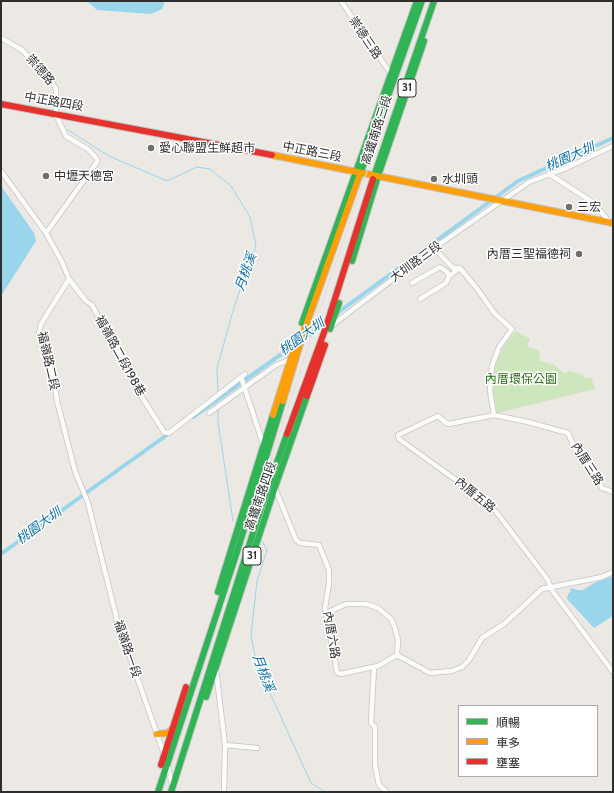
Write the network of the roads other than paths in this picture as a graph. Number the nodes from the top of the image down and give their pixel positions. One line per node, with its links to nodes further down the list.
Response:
1 (341, 1): 7 (street, 崇德三路)
2 (417, 1): 7 (main road, 高鐵南路三段 / 31)
3 (422, 1): 13 (main road, 高鐵南路三段 / 31)
4 (434, 1): 15 (main road, 高鐵南路三段 / 31)
5 (438, 1): 15 (main road, 高鐵南路三段 / 31)
6 (1, 38): 9 (street, 崇德路)
7 (391, 74): 13 (main road, 高鐵南路三段 / 31)
8 (1, 104): 9 (main road, 中正路四段)
9 (56, 115): 10 (main road, 中正路四段); 18 (street)
10 (104, 122): 13 (main road, 中正路三段)
11 (613, 146): 14 (street, 大圳路三段)
12 (1, 171): 18 (street)
13 (359, 172): 15 (main road, 中正路三段); 26 (main road, 高鐵南路四段 / 31); 28 (main road, 高鐵南路四段 / 31)
14 (549, 174): 16 (street, 大圳路三段); 17 (street)
15 (376, 176): 16 (main road, 中正路三段); 25 (main road, 31); 25 (main road, 31)
16 (499, 200): 17 (main road, 中正路三段); 19 (street, 大圳路三段)
17 (612, 222)
18 (46, 233): 22 (street)
19 (434, 248): 20 (street); 25 (street, 大圳路三段)
20 (460, 268): 21 (street); 30 (street)
21 (449, 276): 23 (street); 24 (street)
22 (69, 280): 27 (street, 福嶺路二段198巷); 39 (street, 福嶺路二段)
23 (412, 283)
24 (420, 299)
25 (330, 325): 32 (main road, 高鐵南路四段 / 31); 34 (main road, 高鐵南路四段 / 31)
26 (289, 360): 27 (street); 31 (main road, 高鐵南路四段 / 31)
27 (245, 386): 29 (street); 33 (street)
28 (280, 408): 31 (main road); 35 (main road, 高鐵南路四段 / 31)
29 (209, 413)
30 (494, 415): 38 (street, 內厝三路); 43 (street, 內厝五路)
31 (270, 424): 33 (main road, 高鐵南路四段 / 31)
32 (291, 424): 34 (main road); 36 (main road, 高鐵南路四段 / 31)
33 (264, 445): 35 (street); 40 (main road, 高鐵南路四段 / 31)
34 (289, 448): 37 (main road, 高鐵南路四段 / 31)
35 (266, 454): 36 (street); 41 (main road, 高鐵南路四段 / 31)
36 (272, 479): 37 (street); 46 (main road, 高鐵南路四段 / 31)
37 (275, 487): 44 (main road, 高鐵南路四段 / 31); 45 (street, 內厝六路)
38 (613, 492)
39 (88, 502): 52 (street, 福嶺路一段)
40 (238, 532): 41 (main road); 51 (main road, 高鐵南路四段 / 31)
41 (237, 552): 54 (main road, 高鐵南路四段 / 31)
42 (613, 572): 43 (street)
43 (551, 589): 47 (street); 50 (street, 內厝五路)
44 (240, 590): 46 (main road); 48 (main road, 高鐵南路四段 / 31)
45 (326, 613): 47 (street); 49 (street, 內厝六路)
46 (226, 615): 57 (main road, 高鐵南路四段 / 31)
47 (397, 655): 49 (street, 內厝六路)
48 (216, 665): 53 (street); 59 (main road, 高鐵南路四段 / 31)
49 (374, 667): 63 (street)
50 (613, 672)
51 (172, 729): 52 (main road); 56 (main road, 高鐵南路四段 / 31)
52 (157, 734): 56 (street, 福嶺路一段)
53 (225, 745): 55 (street); 62 (street)
54 (171, 748): 57 (main road); 58 (main road, 高鐵南路四段 / 31)
55 (257, 748)
56 (164, 753): 58 (street, 福嶺路一段); 60 (main road, 高鐵南路四段 / 31)
57 (183, 756): 59 (main road, 高鐵南路四段 / 31)
58 (166, 762): 59 (street, 福嶺路一段); 61 (main road, 高鐵南路四段 / 31)
59 (174, 791)
60 (153, 792)
61 (158, 792)
62 (224, 792)
63 (387, 792)

